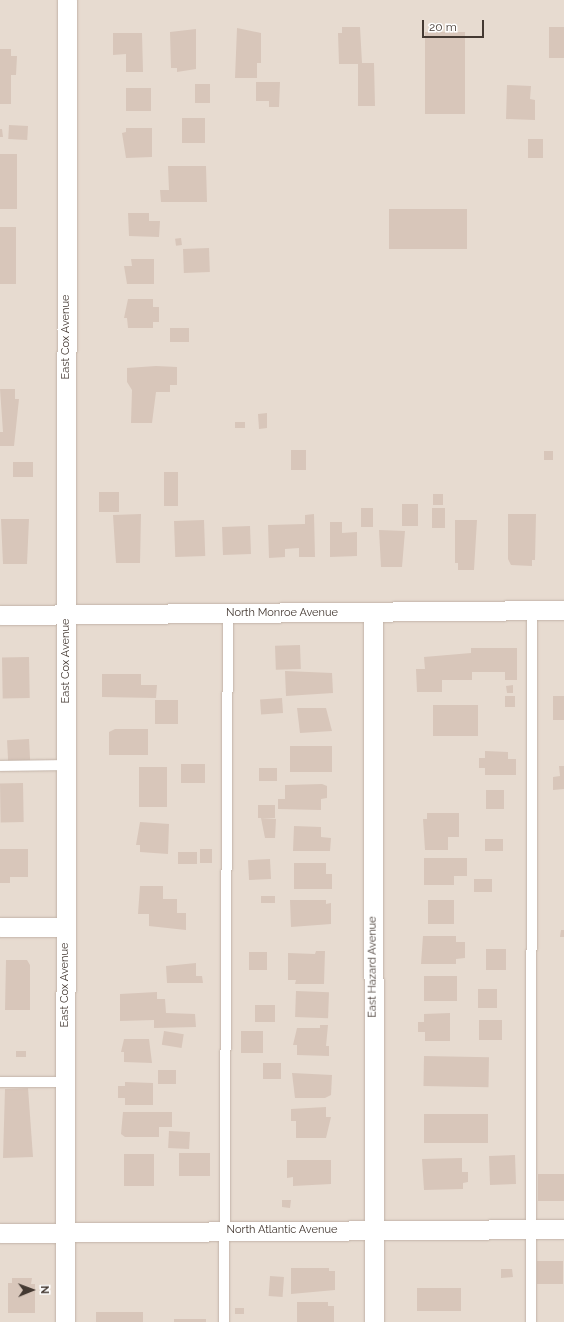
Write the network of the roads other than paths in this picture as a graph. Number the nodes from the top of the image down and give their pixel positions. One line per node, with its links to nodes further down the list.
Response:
1 (67, 0): 6 (street, East Cox Avenue)
2 (532, 610): 3 (street, North Monroe Avenue); 4 (street, North Monroe Avenue); 14 (lane)
3 (564, 610)
4 (373, 612): 5 (street, North Monroe Avenue); 16 (street, East Hazard Avenue)
5 (228, 613): 6 (street, North Monroe Avenue); 17 (lane)
6 (66, 614): 7 (street, North Monroe Avenue); 8 (street, East Cox Avenue)
7 (0, 615)
8 (65, 765): 9 (lane); 11 (street, East Cox Avenue)
9 (0, 766)
10 (0, 927): 11 (street)
11 (65, 927): 13 (street, East Cox Avenue)
12 (0, 1082): 13 (lane)
13 (65, 1082): 19 (street, East Cox Avenue)
14 (530, 1229): 15 (street, North Atlantic Avenue); 16 (street, North Atlantic Avenue); 23 (lane)
15 (564, 1229)
16 (374, 1230): 17 (street, North Atlantic Avenue); 22 (street, East Hazard Avenue)
17 (224, 1231): 19 (street, North Atlantic Avenue); 21 (lane)
18 (0, 1233): 19 (street, North Atlantic Avenue)
19 (66, 1234): 20 (street, East Cox Avenue)
20 (65, 1322)
21 (224, 1322)
22 (374, 1322)
23 (531, 1322)

